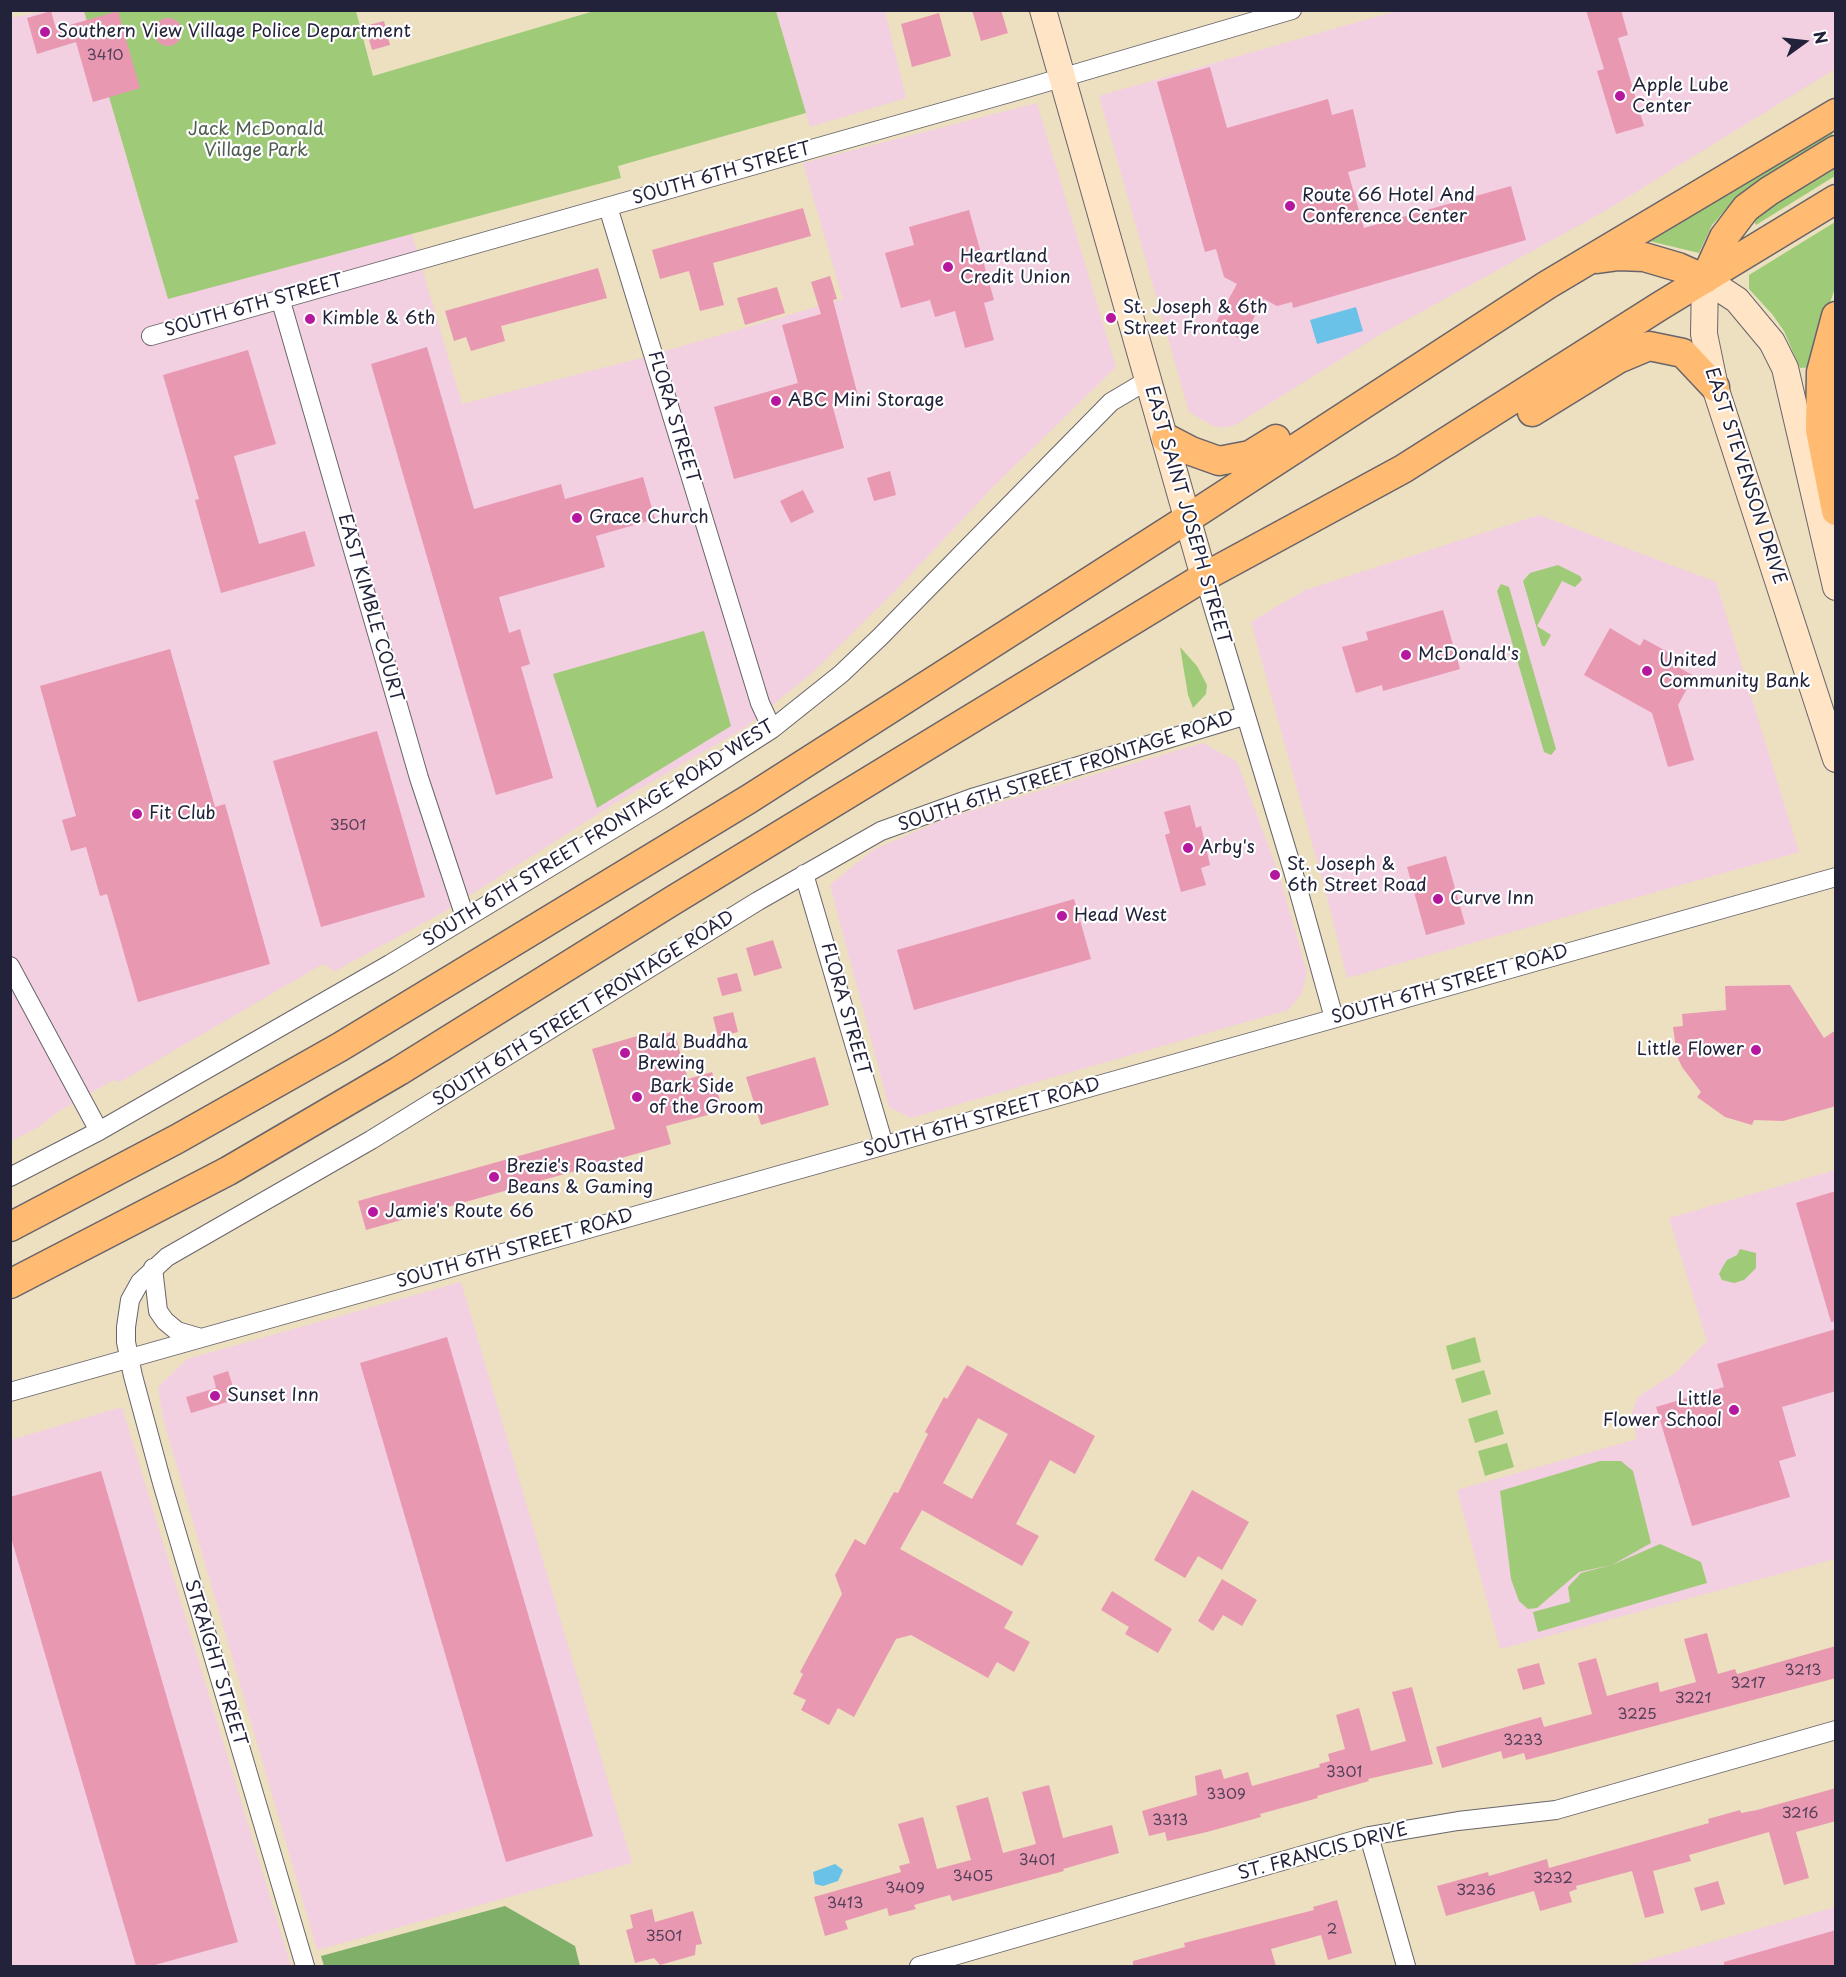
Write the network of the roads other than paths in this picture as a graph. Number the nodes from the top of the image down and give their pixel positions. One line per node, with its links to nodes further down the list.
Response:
1 (1043, 10): 3 (main road, EAST SAINT JOSEPH STREET)
2 (1292, 10): 3 (street, SOUTH 6TH STREET)
3 (1062, 78): 7 (street, SOUTH 6TH STREET); 14 (main road, EAST SAINT JOSEPH STREET)
4 (1836, 113): 8 (main road)
5 (1836, 150): 9 (main road)
6 (1836, 199): 9 (main road)
7 (608, 207): 10 (street, SOUTH 6TH STREET); 23 (street, FLORA STREET)
8 (1590, 260): 9 (main road); 12 (main road)
9 (1705, 279): 15 (main road, EAST STEVENSON DRIVE); 17 (main road); 21 (main road)
10 (280, 298): 13 (street, SOUTH 6TH STREET); 27 (street, EAST KIMBLE COURT)
11 (1836, 316): 18 (main road)
12 (1482, 329): 16 (main road); 19 (main road)
13 (151, 336)
14 (1148, 380): 16 (main road, EAST SAINT JOSEPH STREET); 23 (street, SOUTH 6TH STREET FRONTAGE ROAD WEST)
15 (1715, 387): 17 (main road); 24 (main road, EAST STEVENSON DRIVE)
16 (1166, 438): 19 (main road, EAST SAINT JOSEPH STREET)
17 (1331, 510): 20 (main road)
18 (1836, 512)
19 (1187, 519): 20 (main road, EAST SAINT JOSEPH STREET); 33 (main road)
20 (1204, 577): 22 (street, EAST SAINT JOSEPH STREET); 35 (main road)
21 (1836, 587)
22 (1244, 716): 25 (street, SOUTH 6TH STREET FRONTAGE ROAD); 29 (street, EAST SAINT JOSEPH STREET)
23 (772, 729): 27 (street, SOUTH 6TH STREET FRONTAGE ROAD WEST)
24 (1836, 759)
25 (804, 874): 31 (street, FLORA STREET); 34 (street, SOUTH 6TH STREET FRONTAGE ROAD)
26 (1836, 877): 29 (street, SOUTH 6TH STREET ROAD)
27 (465, 917): 30 (street, SOUTH 6TH STREET FRONTAGE ROAD WEST)
28 (10, 966): 30 (street)
29 (1334, 1018): 31 (street, SOUTH 6TH STREET ROAD)
30 (99, 1131): 32 (street, SOUTH 6TH STREET FRONTAGE ROAD WEST)
31 (884, 1145): 36 (street, SOUTH 6TH STREET ROAD)
32 (10, 1177)
33 (10, 1227)
34 (153, 1268): 36 (street); 37 (street, SOUTH 6TH STREET FRONTAGE ROAD)
35 (10, 1284)
36 (201, 1338): 37 (street, SOUTH 6TH STREET ROAD)
37 (130, 1359): 38 (street); 41 (street, STRAIGHT STREET)
38 (10, 1392)
39 (1836, 1730): 40 (street, ST. FRANCIS DRIVE)
40 (1369, 1836): 42 (street, ST. FRANCIS DRIVE); 43 (street)
41 (305, 1966)
42 (919, 1966)
43 (1406, 1966)

